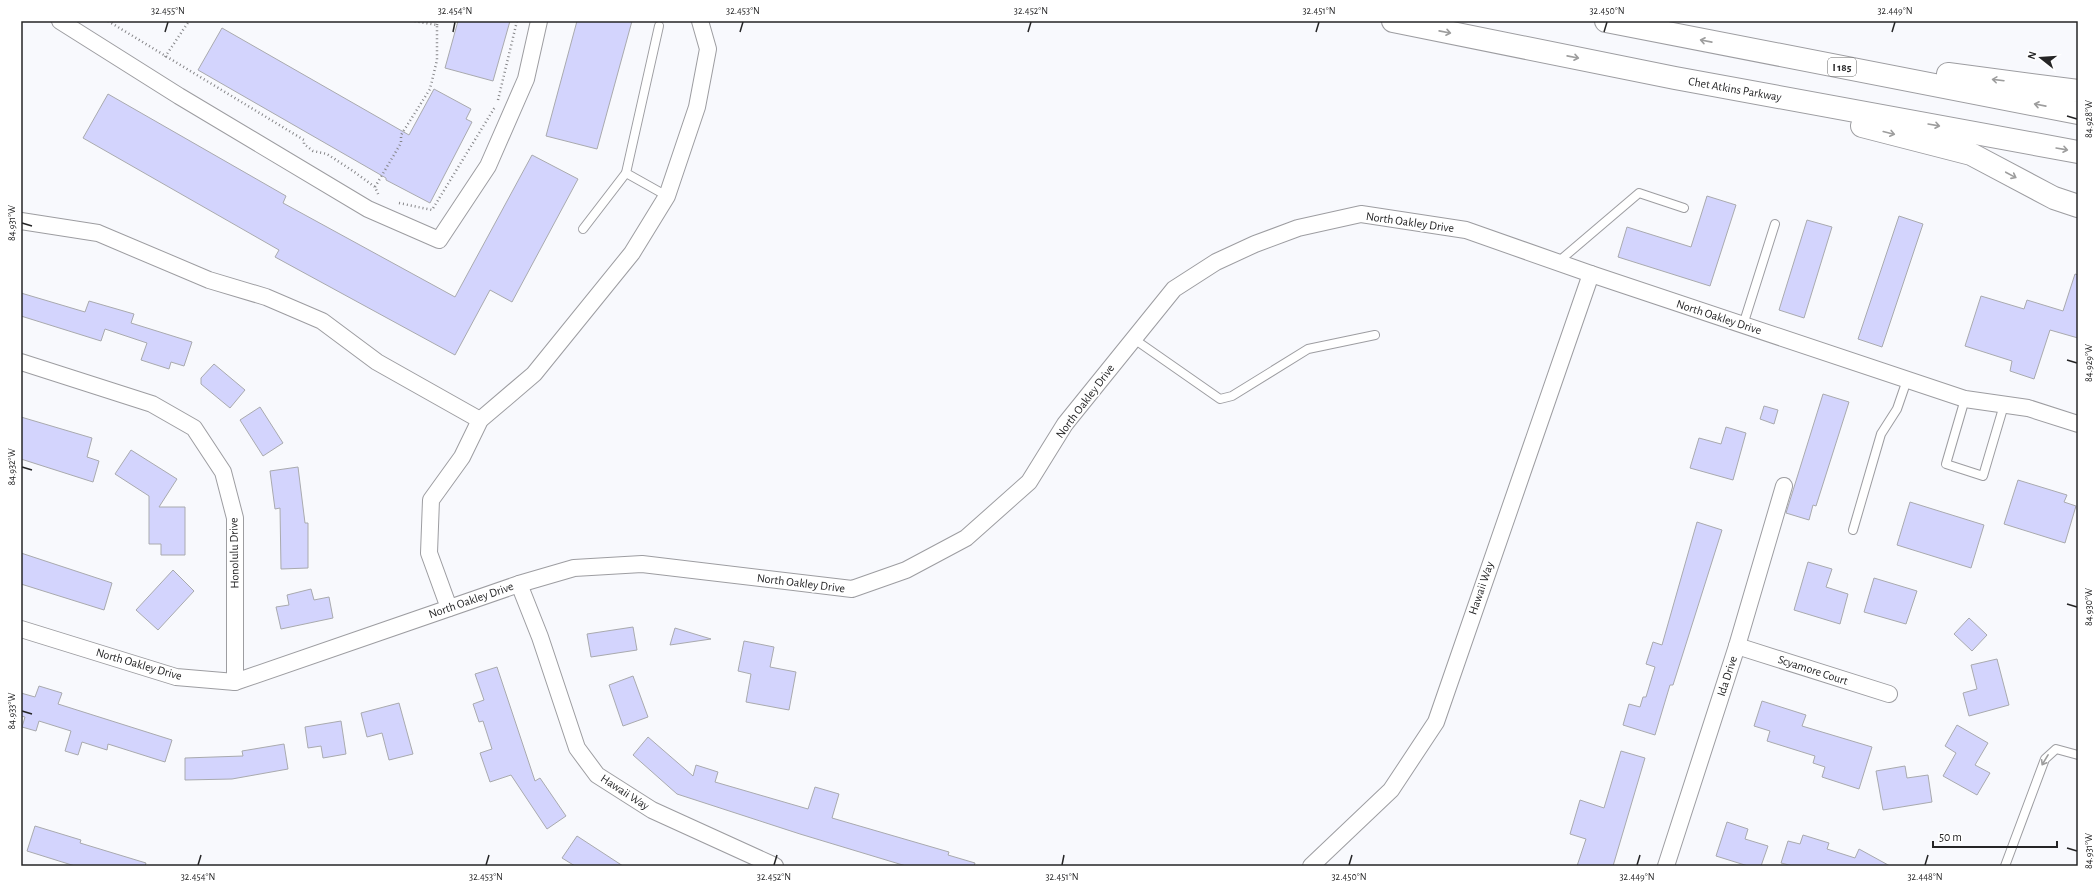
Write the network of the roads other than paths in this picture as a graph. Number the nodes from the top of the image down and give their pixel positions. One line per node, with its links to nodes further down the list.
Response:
1 (60, 21): 2 (street)
2 (539, 21)
3 (700, 21): 13 (street)
4 (1393, 21): 8 (highway, Chet Atkins Parkway, one-way to 8)
5 (1606, 21): 7 (highway, I 185, one-way to 5)
6 (658, 26): 12 (lane)
7 (1738, 47): 9 (highway, one-way to 7); 10 (highway, I 185, one-way to 7)
8 (1675, 78): 11 (highway, Chet Atkins Parkway, one-way to 11); 14 (highway, one-way to 14)
9 (2078, 91)
10 (2078, 113)
11 (2078, 152)
12 (626, 173): 13 (lane); 18 (lane)
13 (667, 196): 28 (street)
14 (2078, 206)
15 (1684, 208): 19 (lane)
16 (21, 221): 28 (street)
17 (1775, 224): 21 (lane)
18 (583, 229)
19 (1558, 262): 20 (street, North Oakley Drive); 23 (street, North Oakley Drive)
20 (1591, 274): 21 (street, North Oakley Drive); 40 (street, Hawaii Way)
21 (1743, 325): 25 (street, North Oakley Drive)
22 (1375, 335): 23 (lane)
23 (1134, 339): 32 (street, North Oakley Drive)
24 (21, 362): 36 (street, Honolulu Drive)
25 (1907, 380): 26 (street, North Oakley Drive); 31 (lane)
26 (1965, 399): 27 (street, North Oakley Drive); 27 (lane)
27 (2004, 405): 29 (street, North Oakley Drive)
28 (480, 420): 33 (street)
29 (2078, 424)
30 (1784, 486): 35 (street, Ida Drive)
31 (1853, 530)
32 (520, 584): 33 (street, North Oakley Drive); 39 (street, Hawaii Way)
33 (449, 608): 36 (street, North Oakley Drive)
34 (21, 629): 36 (street, North Oakley Drive)
35 (1737, 646): 37 (street, Scyamore Court); 41 (street, Ida Drive)
36 (235, 682)
37 (1889, 694)
38 (2078, 755): 42 (lane, one-way to 42)
39 (775, 866)
40 (1311, 866)
41 (1666, 866)
42 (2005, 866)

